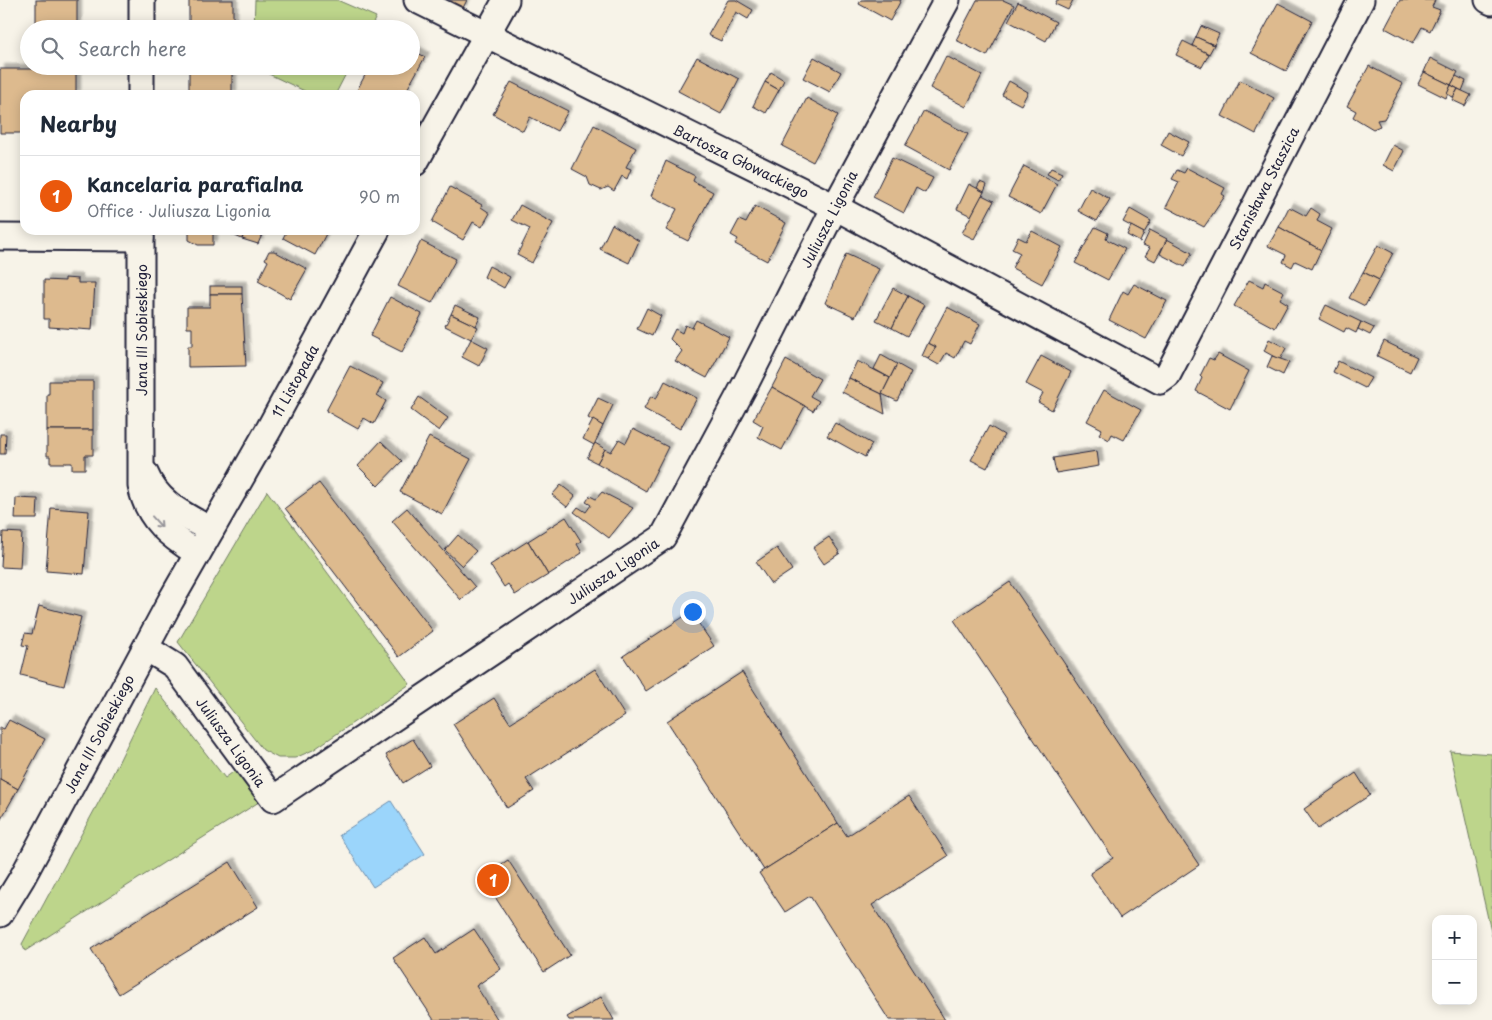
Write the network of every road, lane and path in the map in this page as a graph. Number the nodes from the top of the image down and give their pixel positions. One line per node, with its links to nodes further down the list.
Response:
1 (142, 0): 8 (street)
2 (417, 0): 9 (street, Bartosza Głowackiego)
3 (506, 0): 9 (street)
4 (947, 0): 13 (street, Juliusza Ligonia)
5 (1361, 0): 18 (street, Stanisława Staszica)
6 (1488, 0): 7 (street)
7 (1492, 2)
8 (142, 20)
9 (487, 35): 12 (street); 13 (street, Bartosza Głowackiego)
10 (142, 75): 11 (street)
11 (141, 90)
12 (420, 154)
13 (835, 207): 18 (street, Bartosza Głowackiego); 22 (street, Juliusza Ligonia)
14 (94, 235): 17 (street)
15 (141, 235): 19 (street, Jana III Sobieskiego)
16 (375, 235): 20 (street, 11 Listopada)
17 (0, 237)
18 (1167, 376)
19 (140, 460): 20 (street, Jana III Sobieskiego); 21 (street, Jana III Sobieskiego, one-way to 21)
20 (211, 530): 21 (street, Jana III Sobieskiego)
21 (197, 553): 22 (street, Jana III Sobieskiego)
22 (146, 648): 23 (street, Jana III Sobieskiego)
23 (0, 914)

